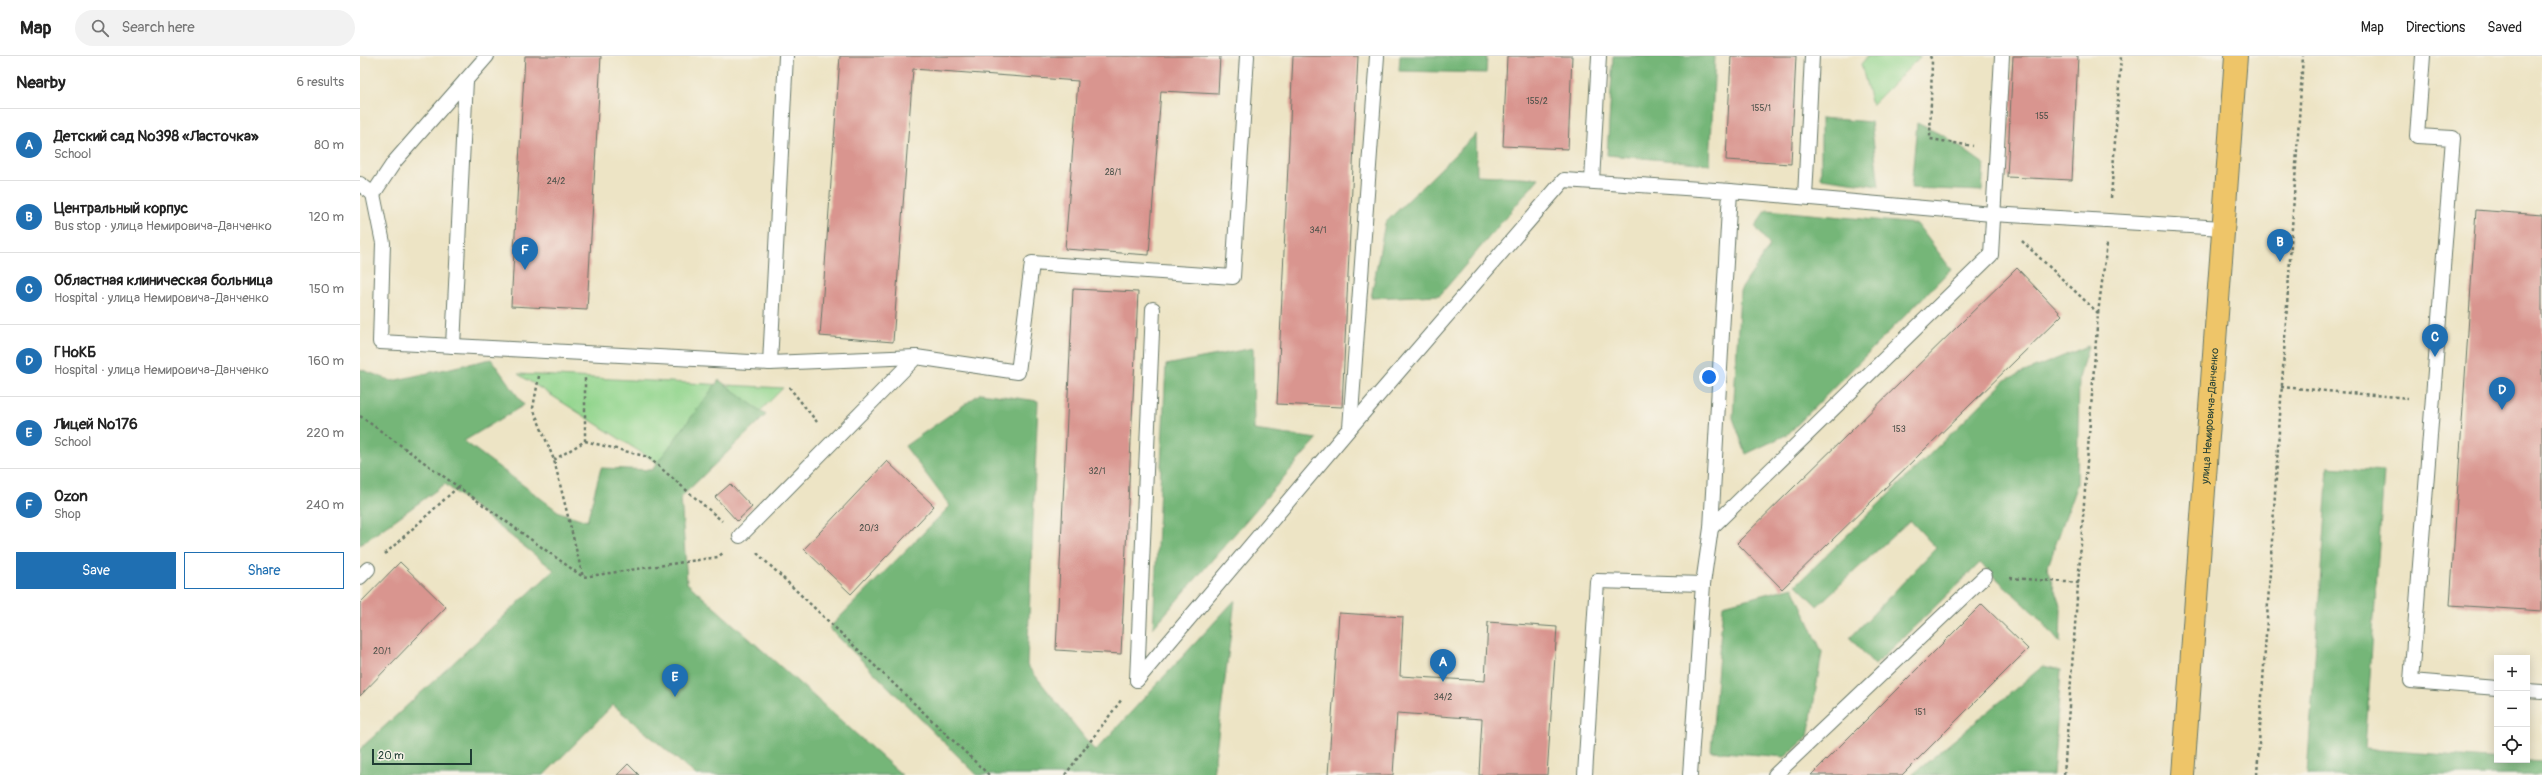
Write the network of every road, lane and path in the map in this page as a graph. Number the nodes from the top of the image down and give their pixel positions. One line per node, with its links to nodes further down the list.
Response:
1 (487, 56): 13 (lane)
2 (786, 56): 29 (lane)
3 (1247, 56): 28 (lane)
4 (1377, 56): 33 (lane)
5 (1599, 56): 15 (lane)
6 (1812, 56): 19 (lane)
7 (1930, 56): 14 (path)
8 (2002, 56): 14 (lane)
9 (2121, 56): 21 (path)
10 (2236, 56): 22 (main road, улица Немировича-Данченко)
11 (2303, 56): 30 (path)
12 (2423, 56): 31 (lane)
13 (466, 80): 18 (lane); 25 (lane)
14 (1996, 150): 20 (lane)
15 (1592, 181): 17 (lane); 33 (lane)
16 (360, 184): 18 (lane)
17 (1730, 191): 19 (lane); 38 (lane)
18 (373, 194): 25 (lane)
19 (1805, 197): 20 (lane)
20 (1992, 214): 21 (lane); 24 (path); 38 (lane)
21 (2110, 221): 22 (lane); 24 (path)
22 (2223, 228): 55 (main road, улица Немировича-Данченко)
23 (1153, 309): 45 (lane)
24 (2098, 313): 43 (path)
25 (453, 346): 26 (lane)
26 (543, 352): 27 (lane); 36 (path)
27 (585, 354): 29 (lane); 34 (path)
28 (916, 357): 29 (lane); 35 (lane)
29 (770, 363): 35 (path)
30 (2281, 387): 31 (path); 56 (path)
31 (2433, 400): 46 (lane)
32 (360, 416): 37 (path)
33 (1350, 428): 45 (lane)
34 (585, 441): 36 (path); 39 (path)
35 (832, 442): 39 (lane)
36 (554, 460): 42 (path)
37 (458, 487): 40 (path); 42 (path)
38 (1711, 528): 44 (lane)
39 (740, 536): 42 (path); 49 (path)
40 (364, 573)
41 (1985, 576): 43 (path); 53 (lane)
42 (583, 577)
43 (2079, 583): 54 (path)
44 (1703, 584): 51 (lane); 52 (lane)
45 (1137, 680): 50 (path)
46 (2494, 688)
47 (2530, 690): 48 (lane)
48 (2542, 692)
49 (989, 775)
50 (1065, 775)
51 (1585, 775)
52 (1690, 775)
53 (1775, 775)
54 (2064, 775)
55 (2183, 775)
56 (2257, 775)

